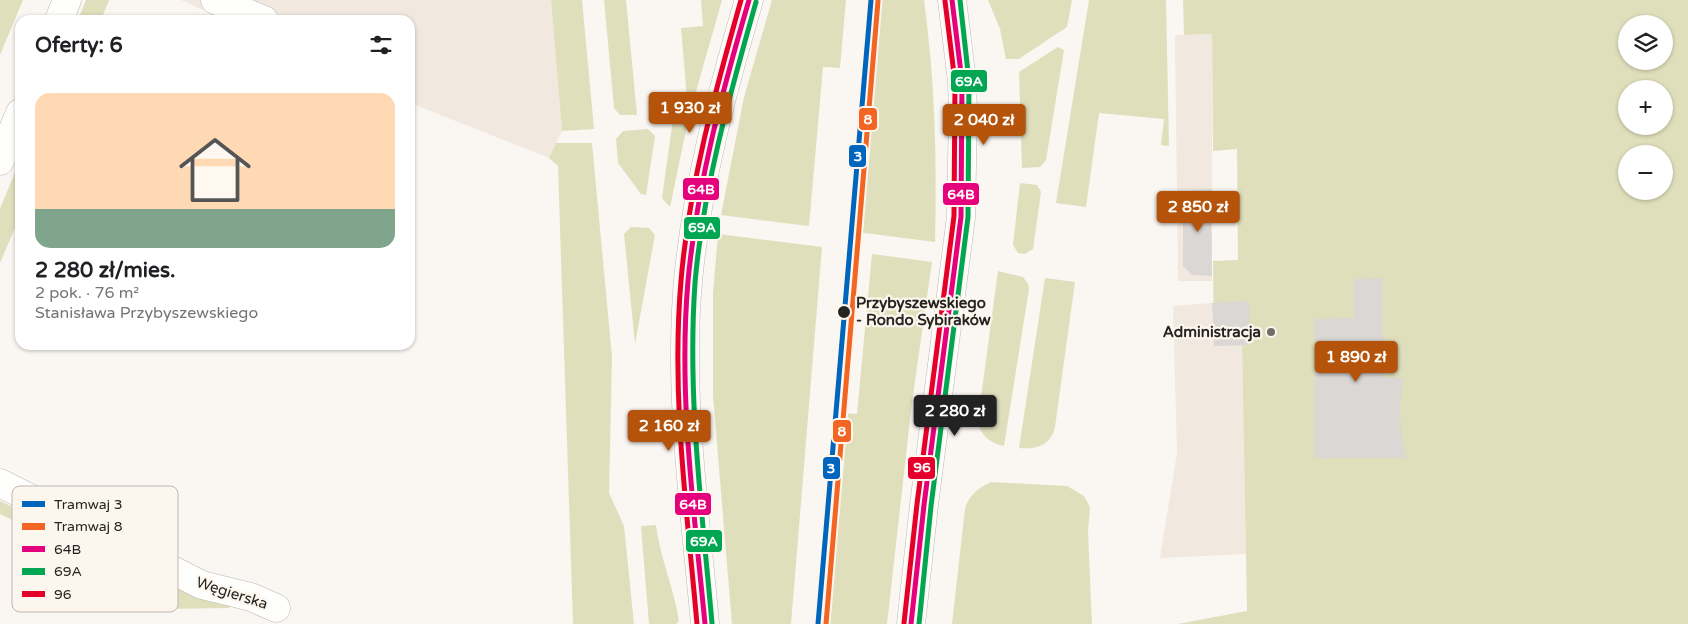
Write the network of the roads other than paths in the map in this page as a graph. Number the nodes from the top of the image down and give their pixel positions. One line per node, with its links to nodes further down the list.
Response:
1 (67, 0): 5 (main road)
2 (216, 0): 6 (main road)
3 (749, 0): 13 (main road)
4 (952, 0): 14 (main road)
5 (61, 15)
6 (252, 15)
7 (15, 125): 8 (main road)
8 (0, 161)
9 (0, 483): 10 (main road, Węgierska)
10 (12, 489)
11 (178, 573): 12 (main road, Węgierska)
12 (276, 608)
13 (705, 624)
14 (911, 624)

